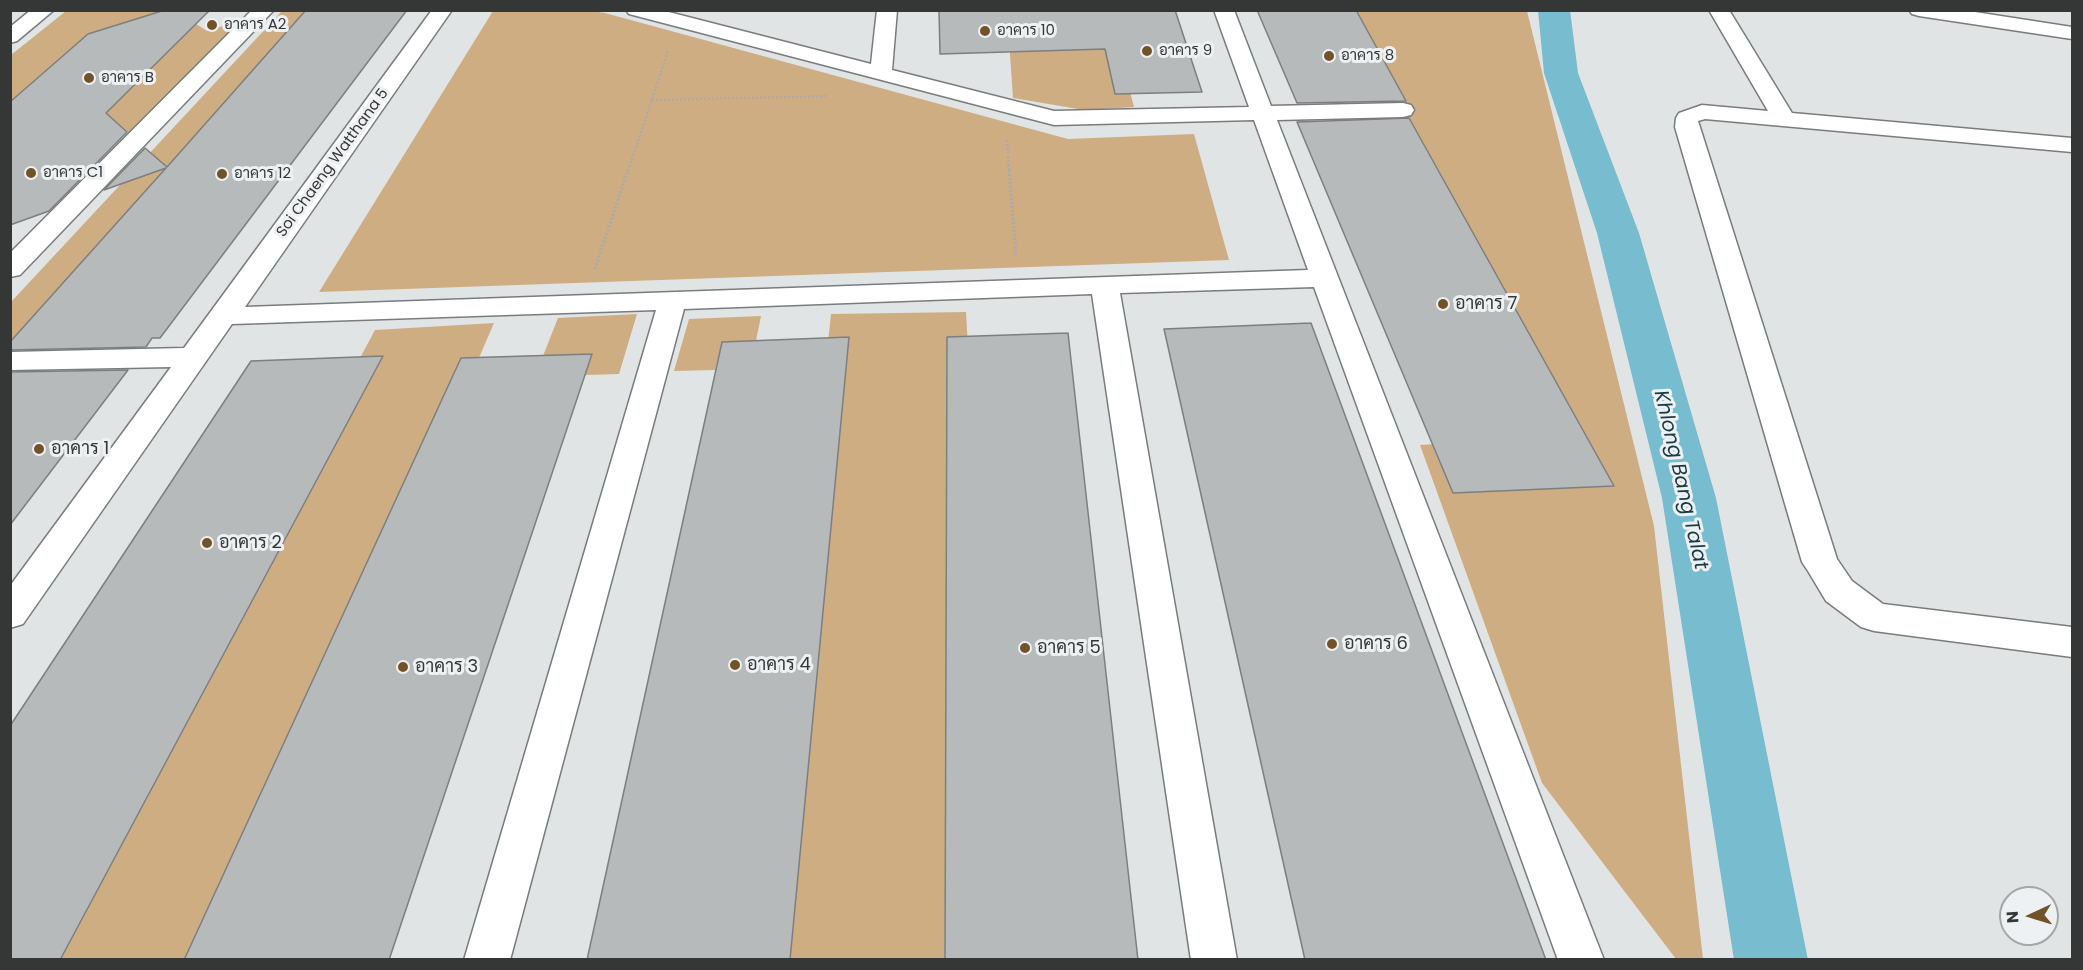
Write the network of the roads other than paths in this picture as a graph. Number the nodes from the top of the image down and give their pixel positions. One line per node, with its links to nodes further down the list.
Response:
1 (44, 10): 11 (street)
2 (264, 10): 17 (street)
3 (442, 10): 21 (street, Soi Chaeng Watthana 5)
4 (636, 10): 9 (street)
5 (887, 10): 12 (street)
6 (1224, 10): 14 (street)
7 (1719, 10): 15 (street)
8 (1919, 10): 10 (street)
9 (715, 21): 12 (street)
10 (2073, 33)
11 (10, 37)
12 (881, 74): 14 (street)
13 (1403, 110): 14 (street)
14 (1263, 115): 18 (street)
15 (1784, 119): 16 (street); 25 (street)
16 (2073, 145)
17 (10, 269)
18 (1324, 278): 19 (street); 28 (street)
19 (1105, 286): 20 (street); 27 (street)
20 (672, 301): 21 (street); 26 (street)
21 (224, 316): 22 (street, Soi Chaeng Watthana 5)
22 (194, 357): 23 (street); 24 (street, Soi Chaeng Watthana 5)
23 (10, 361)
24 (10, 614)
25 (2073, 642)
26 (487, 960)
27 (1215, 960)
28 (1581, 960)

